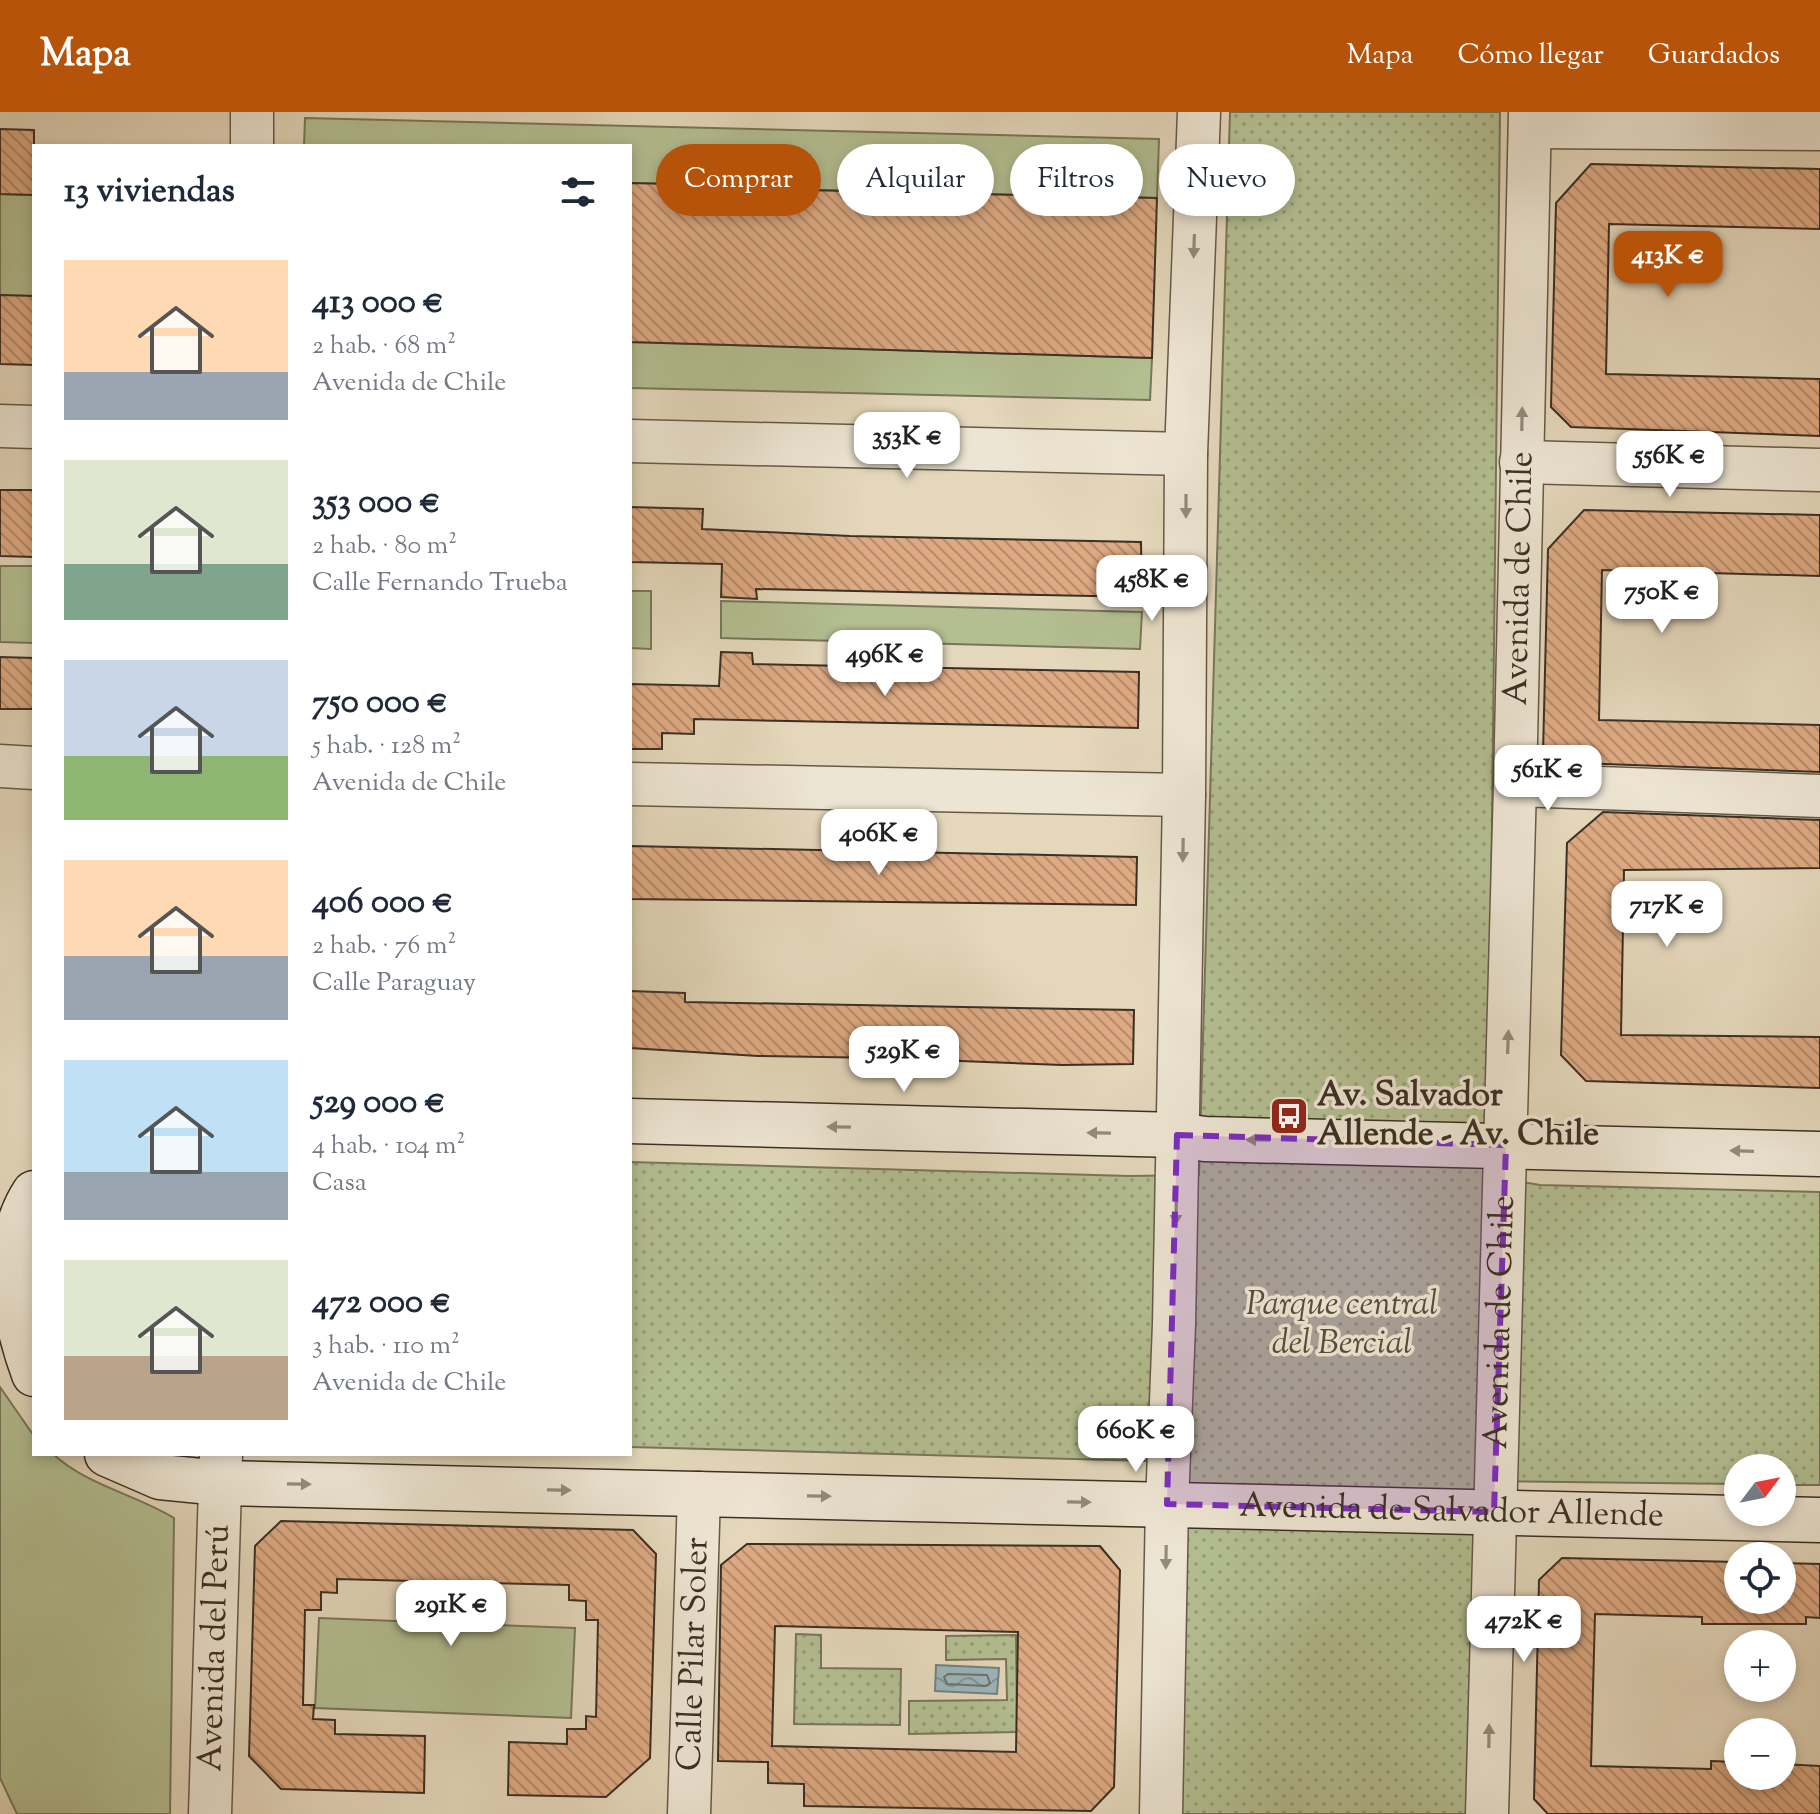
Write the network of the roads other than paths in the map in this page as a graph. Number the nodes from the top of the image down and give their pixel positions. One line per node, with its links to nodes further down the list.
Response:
1 (252, 112): 5 (street)
2 (1199, 112): 9 (street, one-way to 9)
3 (1530, 119): 4 (street); 10 (street, Avenida de Chile, one-way to 3)
4 (1820, 129)
5 (252, 144)
6 (0, 426): 7 (street)
7 (32, 427)
8 (632, 441): 9 (street)
9 (1186, 454): 16 (street, one-way to 16)
10 (1521, 462): 11 (street); 15 (street, Avenida de Chile)
11 (1820, 470)
12 (0, 766): 13 (street)
13 (32, 768)
14 (632, 784): 16 (street)
15 (1515, 785): 17 (street); 20 (street, Avenida de Chile, one-way to 15)
16 (1184, 795): 19 (street, one-way to 19)
17 (1820, 796)
18 (632, 1121): 19 (street, one-way to 18)
19 (1177, 1135): 20 (street, one-way to 19); 28 (street, one-way to 28)
20 (1506, 1145): 21 (street, one-way to 20); 29 (street, Avenida de Chile)
21 (1820, 1154)
22 (32, 1196): 23 (street)
23 (4, 1240): 24 (street)
24 (32, 1369)
25 (112, 1456): 26 (street, Avenida de Salvador Allende)
26 (221, 1468): 27 (street, Avenida de Salvador Allende, one-way to 27); 31 (street, Avenida del Perú)
27 (699, 1493): 28 (street, Avenida de Salvador Allende, one-way to 28); 32 (street, Calle Pilar Soler)
28 (1167, 1504): 29 (street, Avenida de Salvador Allende); 33 (street, one-way to 33)
29 (1494, 1512): 30 (street, Avenida de Salvador Allende); 34 (street, Avenida de Chile, one-way to 29)
30 (1820, 1520)
31 (210, 1814)
32 (689, 1814)
33 (1161, 1814)
34 (1487, 1814)

